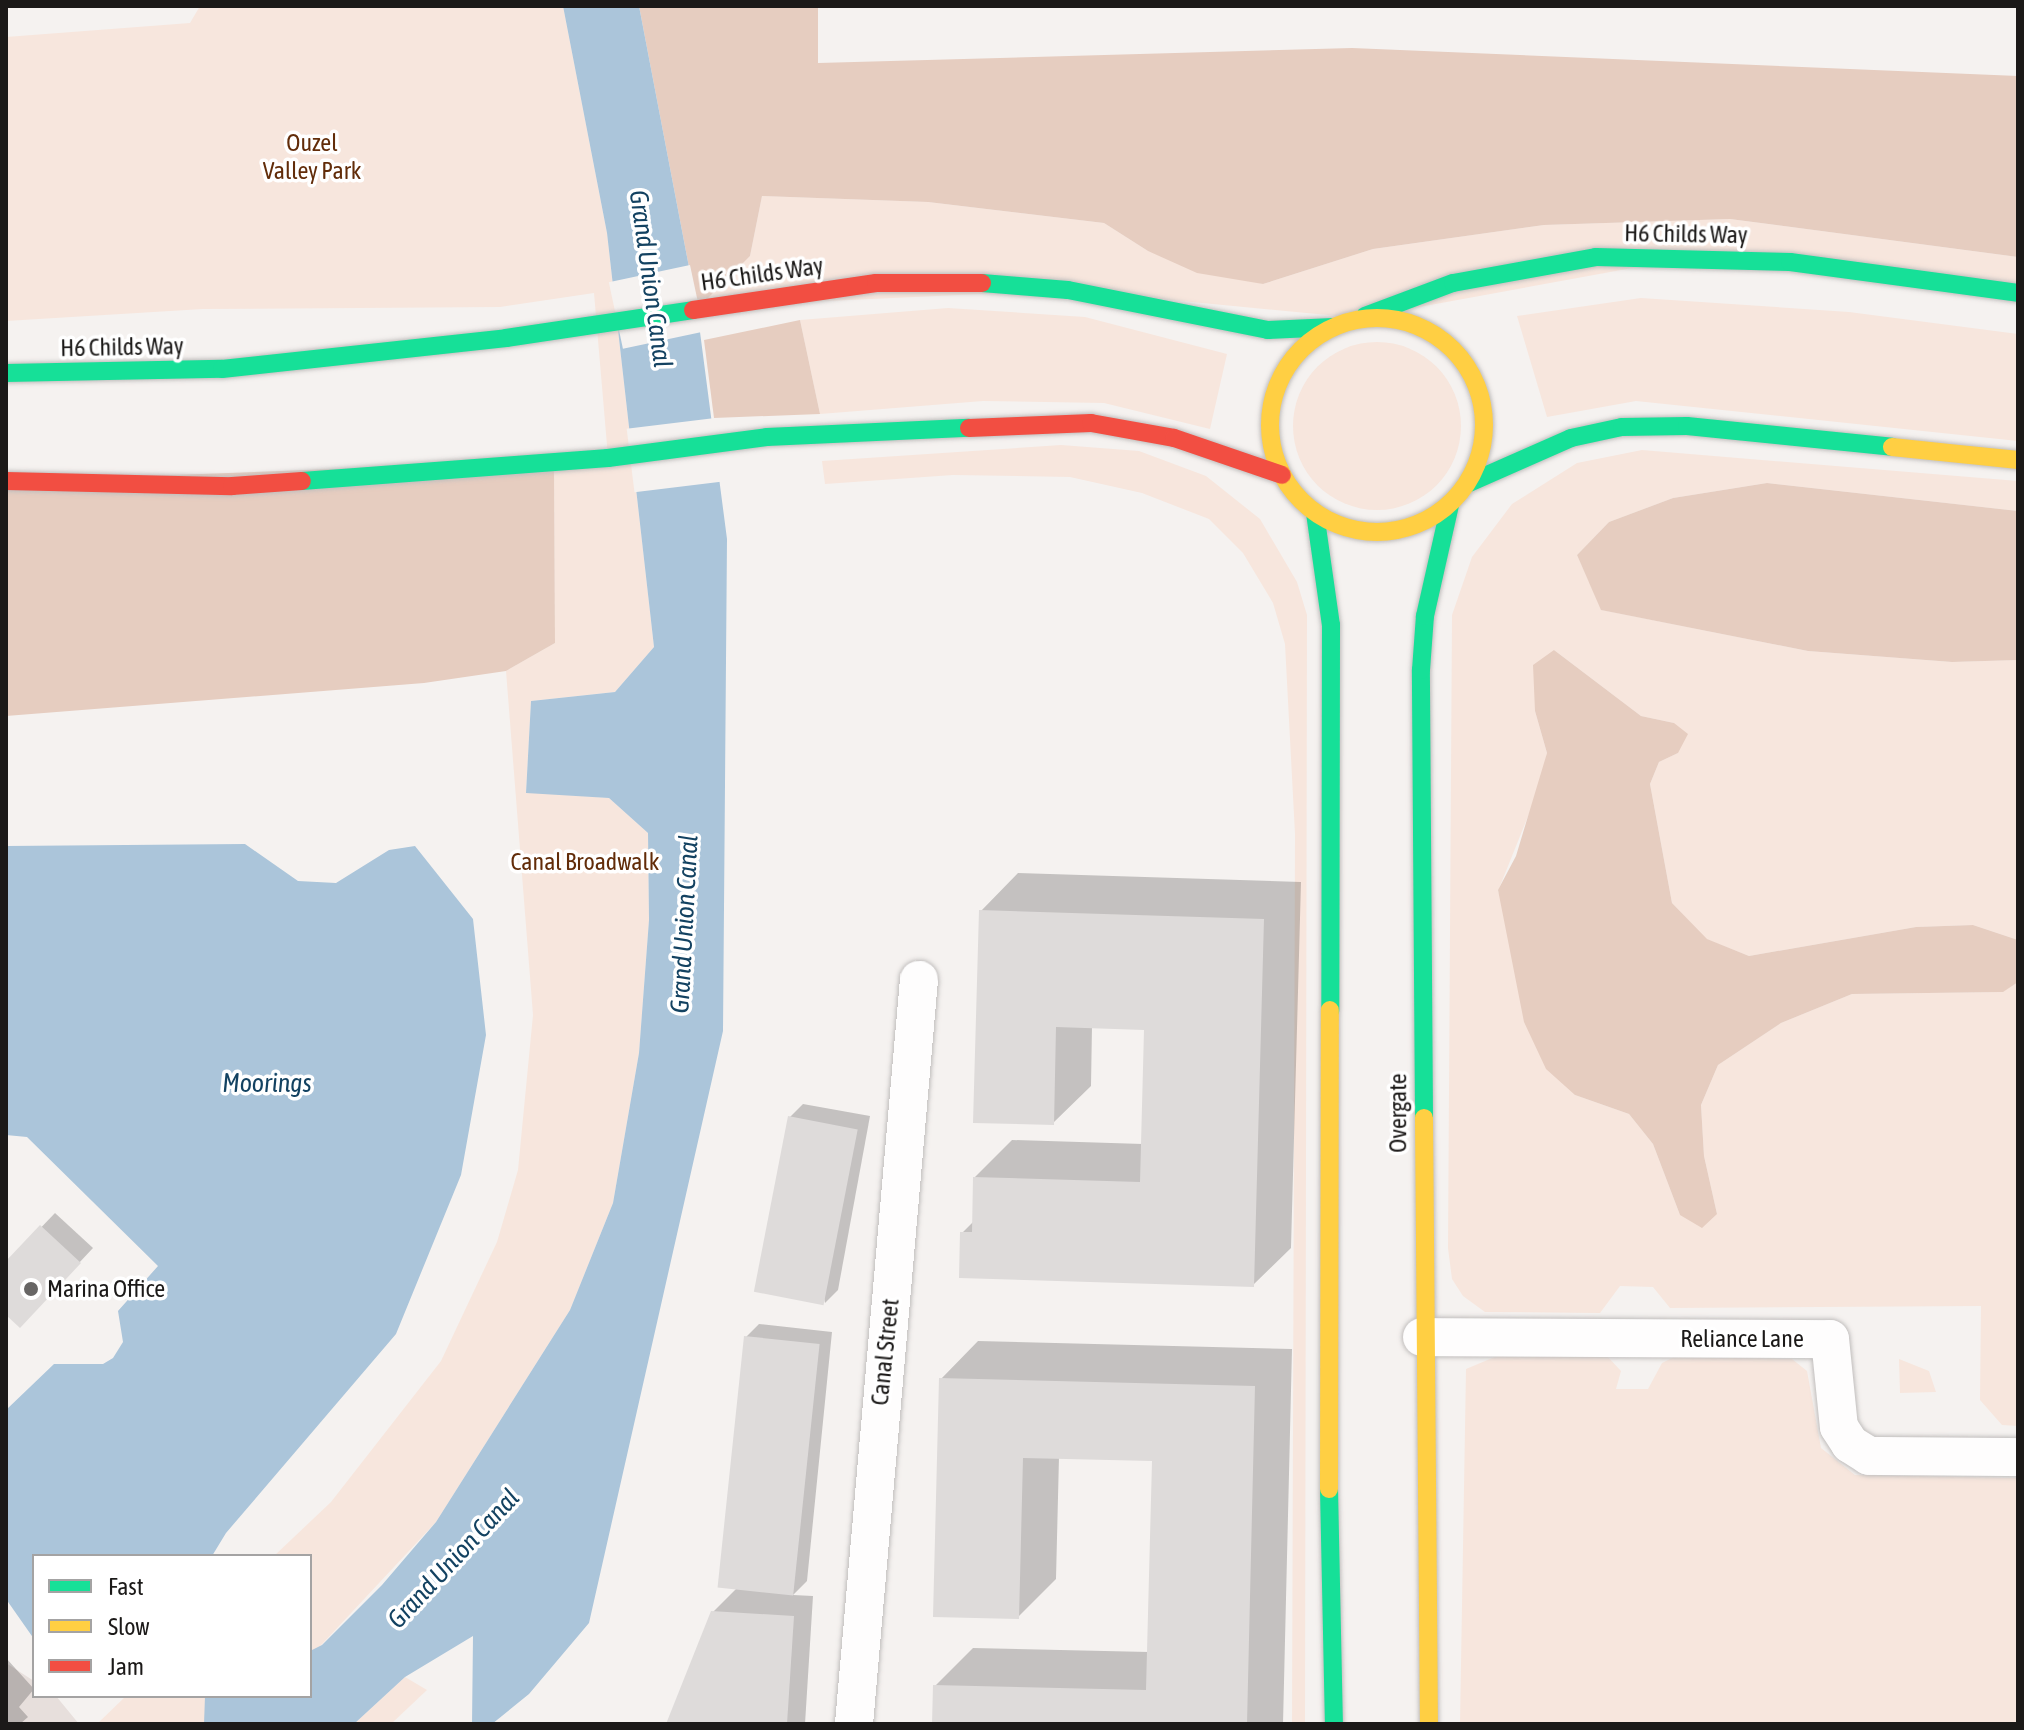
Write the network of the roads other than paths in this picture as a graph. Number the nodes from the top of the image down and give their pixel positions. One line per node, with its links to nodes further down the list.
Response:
1 (2018, 293): 2 (street, H6 Childs Way)
2 (1359, 318): 3 (street); 8 (street)
3 (1333, 327): 4 (street, H6 Childs Way); 6 (street)
4 (6, 373)
5 (2018, 460): 8 (street)
6 (1282, 475): 7 (street); 10 (street)
7 (6, 481)
8 (1469, 483): 9 (street)
9 (1450, 505): 10 (street); 12 (street, Overgate)
10 (1315, 513): 16 (street)
11 (919, 980): 15 (street, Canal Street)
12 (1422, 1337): 13 (street, Reliance Lane); 14 (street, Overgate)
13 (2018, 1457)
14 (1429, 1723)
15 (854, 1724)
16 (1334, 1724)

